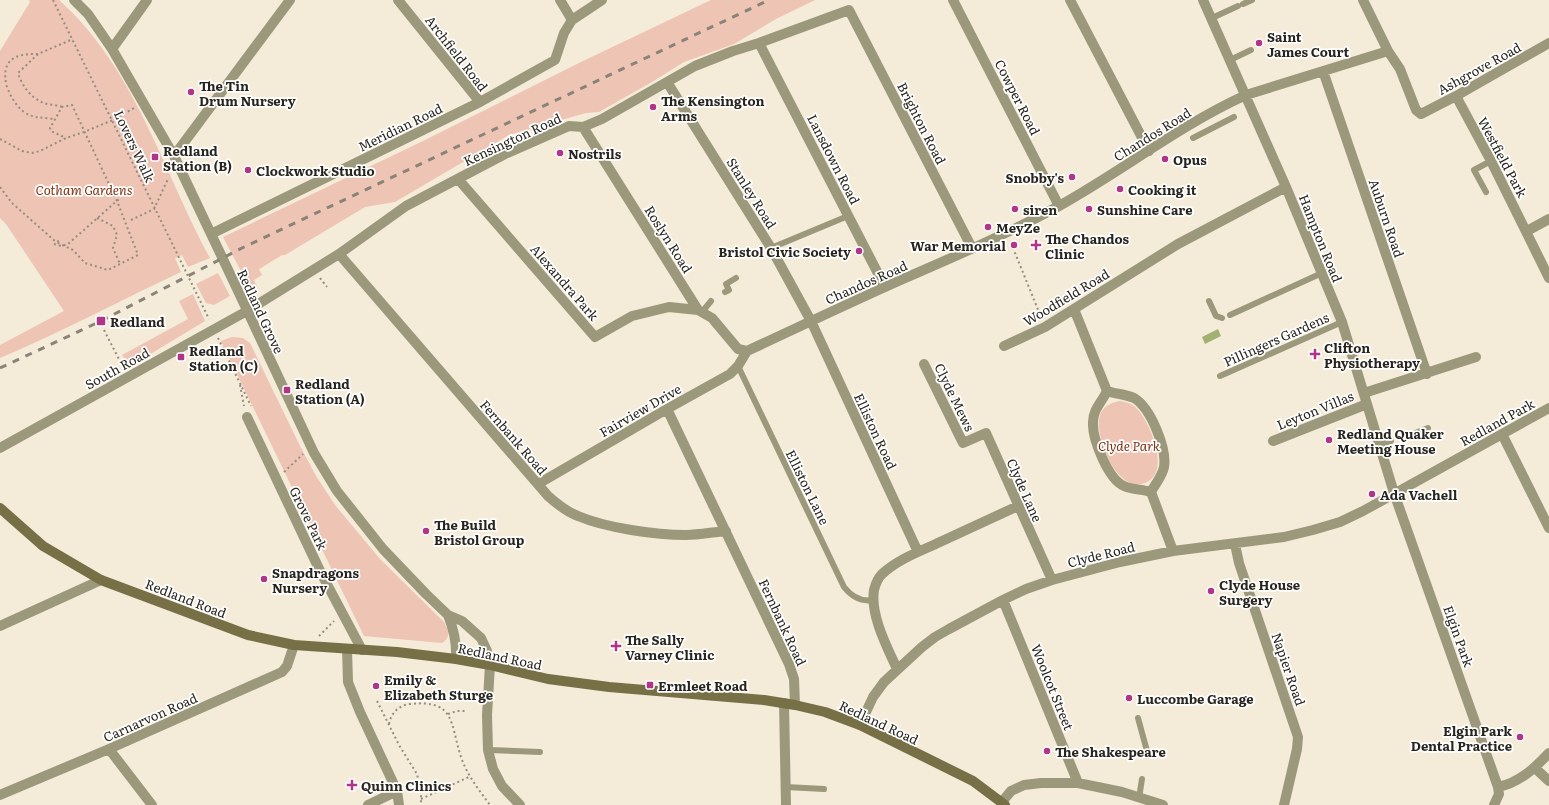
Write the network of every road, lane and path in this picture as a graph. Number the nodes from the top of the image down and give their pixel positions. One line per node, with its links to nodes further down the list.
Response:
1 (53, 0): 16 (path, Lovers Walk)
2 (74, 0): 19 (street, Redland Grove)
3 (147, 0): 19 (street)
4 (290, 0): 44 (street)
5 (398, 0): 30 (street, Archfield Road)
6 (560, 0): 15 (street)
7 (602, 0): 15 (street)
8 (954, 0): 52 (street, Cowper Road)
9 (1070, 0): 43 (street)
10 (1203, 0): 14 (street, Hampton Road)
11 (1252, 0): 14 (lane)
12 (1363, 0): 21 (street)
13 (849, 10): 17 (street, Kensington Road); 63 (street, Brighton Road)
14 (1212, 18): 23 (street, Hampton Road)
15 (572, 20): 30 (street, Meridian Road)
16 (73, 39): 22 (path); 35 (path, Lovers Walk)
17 (759, 43): 26 (street, Kensington Road); 54 (street, Lansdown Road)
18 (1549, 43): 29 (street, Ashgrove Road)
19 (112, 49): 31 (street, Redland Grove)
20 (1251, 50): 23 (lane)
21 (1388, 50): 24 (street, Chandos Road); 29 (street, Ashgrove Road)
22 (38, 54): 25 (path); 32 (path)
23 (1230, 60): 28 (street, Hampton Road)
24 (1323, 71): 28 (street, Chandos Road); 90 (street, Auburn Road)
25 (5, 82): 27 (path); 34 (path)
26 (667, 82): 37 (street, Kensington Road); 62 (street, Stanley Road)
27 (0, 83)
28 (1246, 95): 36 (street, Chandos Road); 49 (street, Hampton Road)
29 (1456, 96): 45 (street, Westfield Park)
30 (480, 102): 60 (street, Meridian Road)
31 (143, 103): 35 (path); 44 (street, Redland Grove)
32 (62, 107): 34 (path); 38 (path)
33 (1234, 118): 39 (lane)
34 (54, 119): 40 (path)
35 (113, 120): 38 (path); 53 (path, Lovers Walk)
36 (1194, 122): 39 (lane); 43 (street, Chandos Road)
37 (583, 126): 47 (street, Kensington Road); 78 (street, Roslyn Road)
38 (84, 132): 40 (path); 51 (path)
39 (1200, 134): 41 (lane)
40 (66, 138): 42 (path)
41 (1193, 138)
42 (0, 139)
43 (1149, 151): 52 (street, Chandos Road)
44 (174, 156): 60 (street, Redland Grove)
45 (1491, 161): 50 (lane); 58 (street, Westfield Park)
46 (168, 179): 53 (path)
47 (458, 179): 64 (street, Kensington Road); 78 (street, Alexandra Park)
48 (0, 187): 61 (path)
49 (1286, 187): 66 (street, Hampton Road); 76 (street, Woodfield Road)
50 (1486, 192)
51 (118, 200): 55 (path); 65 (path)
52 (1059, 206): 59 (street, Chandos Road)
53 (154, 209): 57 (path); 73 (path, Lovers Walk)
54 (848, 216): 62 (lane); 71 (street, Lansdown Road)
55 (96, 218): 61 (path); 65 (path)
56 (1549, 219): 58 (street)
57 (131, 220)
58 (1527, 231): 69 (street, Westfield Park)
59 (1007, 232): 63 (street, Chandos Road); 83 (path)
60 (211, 234): 77 (street, Redland Grove)
61 (64, 245): 65 (path)
62 (771, 248): 81 (street, Stanley Road)
63 (972, 248): 71 (street, Chandos Road)
64 (339, 254): 77 (street, Kensington Road); 110 (street, Fernbank Road)
65 (120, 264)
66 (1322, 273): 79 (lane); 82 (street, Hampton Road)
67 (318, 276): 70 (path)
68 (736, 278): 72 (lane)
69 (1549, 278)
70 (326, 287)
71 (884, 288): 81 (street, Chandos Road)
72 (725, 292)
73 (199, 299)
74 (711, 301): 78 (lane)
75 (1209, 301): 80 (lane)
76 (1074, 309): 83 (street, Woodfield Road); 94 (street)
77 (247, 311): 92 (street, South Road); 107 (street, Redland Grove)
78 (700, 311): 86 (street, Roslyn Road)
79 (1230, 315)
80 (1222, 318)
81 (811, 321): 86 (street, Chandos Road); 119 (street, Elliston Road)
82 (1342, 322): 91 (lane, Pillingers Gardens); 95 (street, Hampton Road)
83 (1045, 327): 85 (street, Woodfield Road)
84 (104, 330): 92 (path)
85 (1004, 346)
86 (747, 352): 89 (street, Fairview Drive)
87 (1476, 357): 90 (street)
88 (924, 364): 105 (street, Clyde Mews)
89 (738, 366): 98 (street, Fairview Drive); 122 (lane, Elliston Lane)
90 (1427, 374): 95 (street)
91 (1220, 376)
92 (129, 377): 108 (street, South Road)
93 (239, 382): 99 (path)
94 (1107, 391): 111 (street); 111 (street)
95 (1364, 393): 96 (street, Hampton Road)
96 (1367, 404): 103 (street, Leyton Villas); 106 (street, Hampton Road)
97 (1549, 408): 102 (street, Redland Park)
98 (667, 409): 110 (street, Fairview Drive); 116 (street, Fernbank Road)
99 (247, 417): 124 (street, Grove Park)
100 (1428, 428): 101 (lane)
101 (1413, 434)
102 (1502, 434): 112 (street, Redland Park); 115 (street)
103 (1273, 441)
104 (1391, 441): 106 (lane)
105 (963, 443): 113 (street, Clyde Lane)
106 (1379, 444): 112 (street, Hampton Road)
107 (311, 447): 109 (path); 125 (street, Redland Grove)
108 (0, 448)
109 (283, 472)
110 (538, 484): 116 (street, Fernbank Road)
111 (1151, 492): 118 (street)
112 (1394, 493): 117 (street, Clyde Road); 152 (street, Elgin Park)
113 (1018, 506): 119 (street); 121 (street, Clyde Lane)
114 (0, 508): 120 (street, Redland Road)
115 (1549, 528)
116 (726, 531): 135 (street, Fernbank Road)
117 (1235, 544): 118 (street, Clyde Road); 167 (street, Napier Road)
118 (1173, 551): 121 (street, Clyde Road)
119 (918, 552): 122 (street)
120 (101, 580): 126 (street); 127 (street, Redland Road)
121 (1052, 580): 123 (street, Clyde Road)
122 (873, 600): 132 (street)
123 (1003, 600): 132 (street, Clyde Road); 150 (street, Woolcot Street)
124 (340, 607): 127 (path); 129 (street, Grove Park)
125 (448, 615): 130 (street, Redland Grove); 131 (street, Redland Grove)
126 (0, 626)
127 (299, 646): 128 (street, Redland Road); 141 (street, Carnarvon Road)
128 (347, 649): 129 (street, Redland Road); 154 (street)
129 (362, 650): 130 (street, Redland Road)
130 (456, 659): 131 (street, Redland Road)
131 (490, 665): 134 (street, Redland Road); 142 (street)
132 (897, 669): 140 (street, Clyde Road)
133 (378, 701): 139 (path)
134 (784, 702): 135 (street, Redland Road); 151 (street)
135 (795, 705): 140 (street, Redland Road)
136 (467, 711): 137 (path)
137 (448, 714): 139 (path); 147 (path)
138 (1138, 718): 145 (lane)
139 (388, 724): 157 (path)
140 (860, 725): 158 (street, Redland Road)
141 (109, 749): 155 (street, Carnarvon Road); 159 (street)
142 (488, 750): 143 (lane); 164 (street)
143 (540, 752)
144 (1549, 753): 146 (street)
145 (1147, 756)
146 (1535, 768): 149 (street); 152 (street)
147 (471, 776): 157 (path); 163 (path)
148 (1142, 779): 156 (lane)
149 (1549, 781)
150 (1078, 783): 156 (street); 158 (street)
151 (786, 787): 153 (lane); 165 (street)
152 (1498, 787): 168 (street)
153 (824, 789)
154 (397, 791): 160 (street); 161 (street)
155 (0, 795)
156 (1139, 798): 166 (street)
157 (421, 799): 162 (path)
158 (1004, 803)
159 (152, 805)
160 (368, 805)
161 (399, 805)
162 (421, 805)
163 (490, 805)
164 (520, 805)
165 (786, 805)
166 (1163, 805)
167 (1284, 805)
168 (1494, 805)

